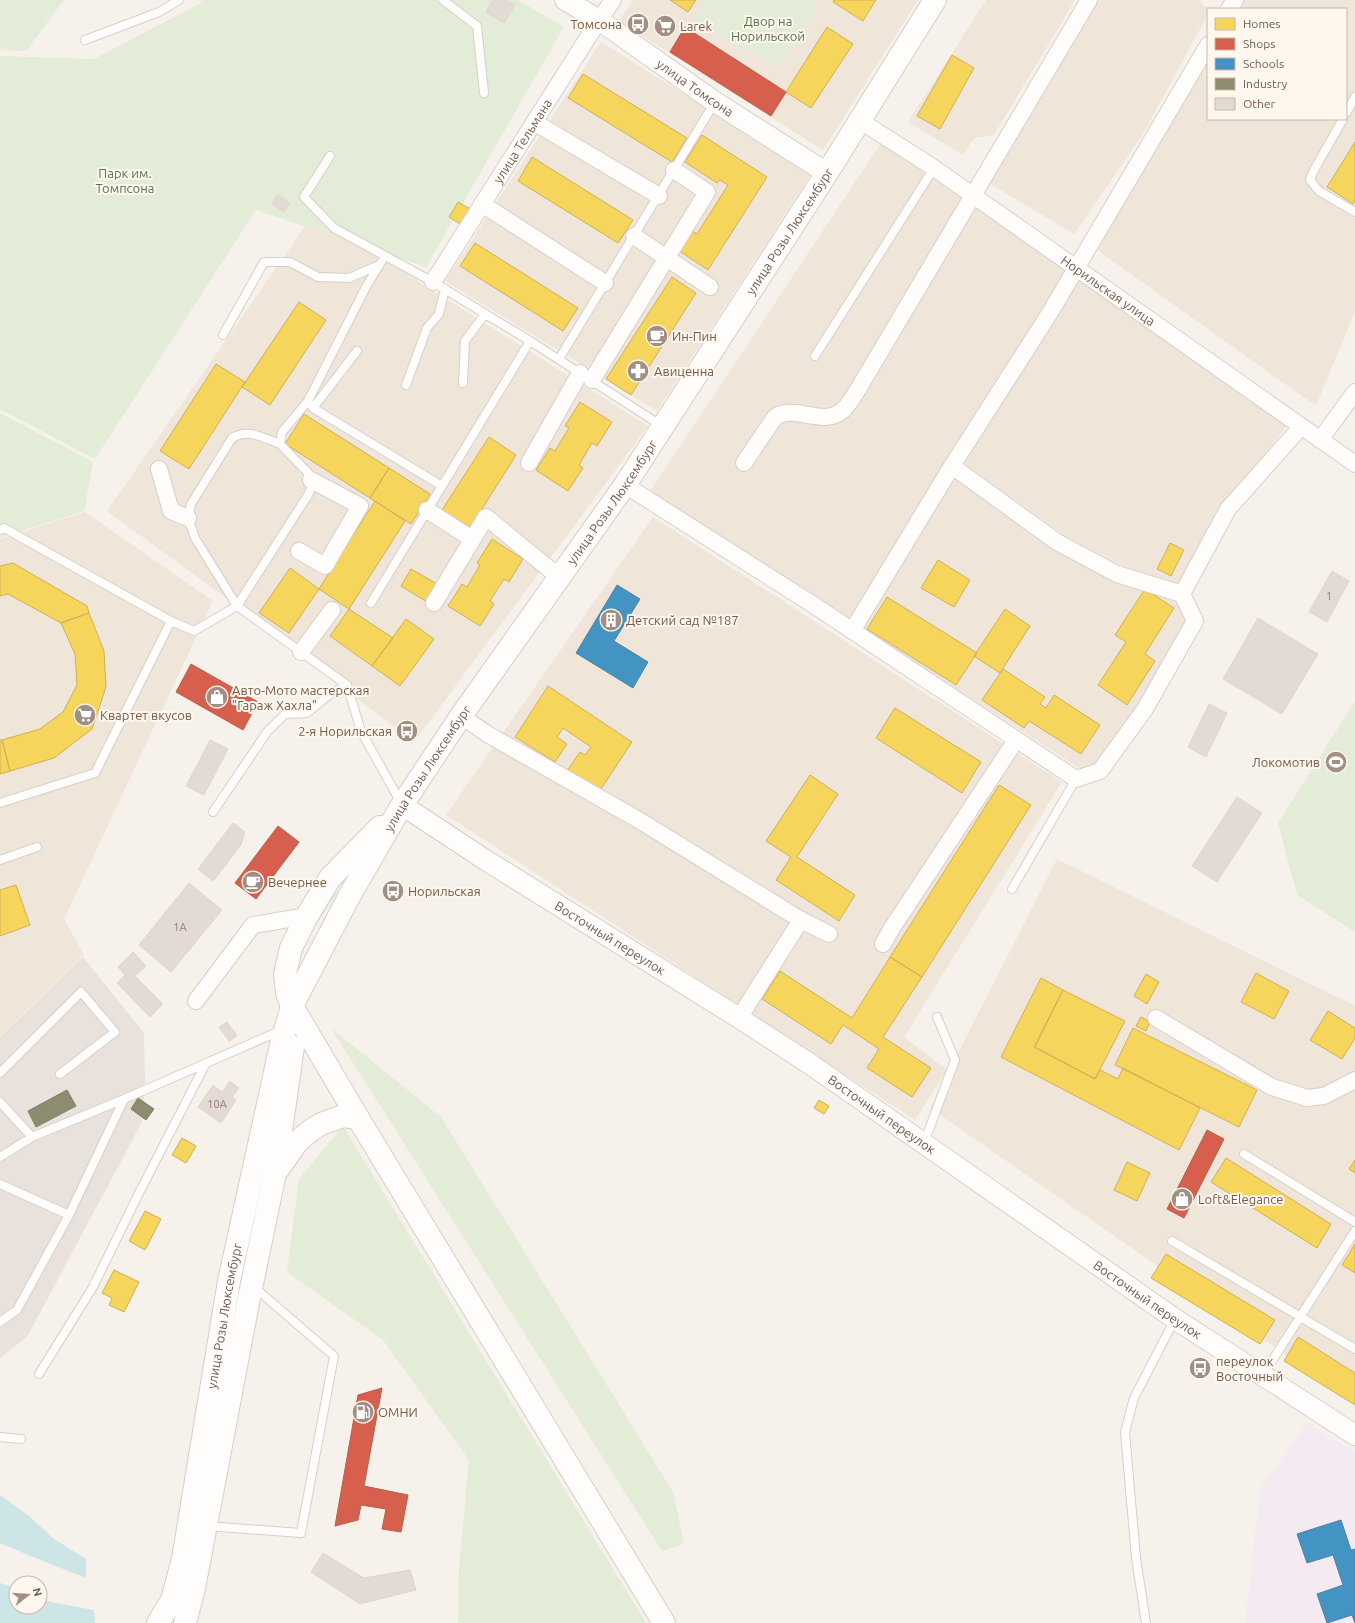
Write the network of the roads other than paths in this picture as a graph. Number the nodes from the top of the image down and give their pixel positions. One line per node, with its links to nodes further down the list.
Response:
1 (179, 0): 8 (lane)
2 (443, 0): 10 (lane)
3 (564, 0): 7 (street, улица Томсона)
4 (613, 0): 7 (street, улица Тельмана)
5 (935, 0): 14 (main road, улица Розы Люксембург)
6 (1089, 0): 21 (street)
7 (599, 20): 12 (street, улица Томсона); 16 (street, улица Тельмана)
8 (86, 40)
9 (1207, 47): 29 (street)
10 (484, 93)
11 (1355, 97): 13 (lane)
12 (715, 102): 19 (lane); 20 (street, улица Томсона)
13 (1347, 111)
14 (859, 120): 18 (street, Норильская улица); 20 (main road, улица Розы Люксембург)
15 (1342, 120): 24 (lane)
16 (534, 122): 22 (street); 23 (street, улица Тельмана)
17 (330, 156): 26 (lane)
18 (934, 168): 21 (street, Норильская улица); 37 (lane)
19 (674, 170): 22 (lane); 27 (street)
20 (827, 173): 44 (main road, улица Розы Люксембург)
21 (973, 195): 29 (street, Норильская улица); 48 (street)
22 (658, 196): 25 (lane)
23 (482, 204): 30 (street); 31 (street, улица Тельмана)
24 (1355, 212)
25 (634, 236): 27 (street); 30 (lane)
26 (385, 256): 28 (lane); 31 (lane)
27 (667, 258): 32 (street); 39 (street)
28 (379, 265): 34 (lane); 43 (lane)
29 (1076, 268): 45 (street, Норильская улица); 51 (street)
30 (605, 283): 38 (lane)
31 (439, 286): 33 (lane); 41 (lane)
32 (710, 287)
33 (485, 314): 35 (lane); 40 (lane)
34 (223, 335)
35 (530, 341): 38 (lane); 55 (lane)
36 (356, 351): 43 (lane)
37 (815, 356)
38 (558, 359): 39 (lane)
39 (586, 377): 44 (lane); 49 (street)
40 (463, 383)
41 (406, 385)
42 (1355, 392): 46 (street)
43 (311, 404): 47 (lane); 55 (lane)
44 (663, 426): 54 (main road, улица Розы Люксембург)
45 (1301, 427): 46 (street, Норильская улица); 62 (street)
46 (1320, 440): 50 (street, Норильская улица)
47 (280, 444): 53 (lane); 57 (lane)
48 (744, 463)
49 (529, 464)
50 (1355, 464)
51 (952, 466): 62 (street); 68 (street)
52 (159, 468): 57 (street)
53 (311, 480): 60 (street); 65 (lane)
54 (625, 485): 61 (main road, улица Розы Люксембург); 68 (street)
55 (442, 486): 56 (lane)
56 (427, 510): 59 (street); 63 (lane)
57 (188, 518): 65 (lane)
58 (0, 530): 67 (lane)
59 (472, 539): 61 (street); 64 (street)
60 (299, 551)
61 (560, 577): 71 (main road, улица Розы Люксембург)
62 (1182, 594): 73 (street)
63 (371, 603)
64 (434, 603)
65 (237, 606): 67 (lane); 69 (lane)
66 (332, 610): 69 (street)
67 (171, 621): 74 (lane)
68 (852, 631): 72 (street)
69 (301, 652): 70 (lane)
70 (347, 685): 75 (lane); 76 (lane)
71 (461, 716): 75 (main road, улица Розы Люксембург); 81 (street)
72 (1016, 740): 73 (street); 83 (street)
73 (1076, 779): 79 (lane)
74 (0, 803)
75 (402, 805): 80 (main road); 85 (main road, улица Розы Люксембург); 87 (street, Восточный переулок)
76 (213, 812)
77 (37, 847): 78 (lane)
78 (0, 860)
79 (1012, 889)
80 (307, 916): 84 (street); 85 (main road)
81 (801, 920): 82 (street); 87 (street)
82 (829, 934)
83 (884, 944)
84 (196, 1001)
85 (292, 1006): 89 (main road, улица Розы Люксембург); 96 (main road); 101 (main road, улица Розы Люксембург)
86 (937, 1017): 98 (lane)
87 (739, 1018): 98 (street, Восточный переулок)
88 (1156, 1018): 93 (street)
89 (287, 1028): 90 (lane); 107 (main road, улица Розы Люксембург)
90 (206, 1063): 94 (lane); 113 (lane)
91 (0, 1073): 92 (lane)
92 (60, 1074)
93 (1355, 1080)
94 (124, 1099): 97 (lane); 103 (lane)
95 (0, 1102): 97 (lane)
96 (358, 1118): 101 (main road); 121 (main road)
97 (32, 1137): 100 (lane)
98 (924, 1144): 110 (street, Восточный переулок)
99 (1244, 1154): 104 (lane)
100 (0, 1157)
101 (275, 1174): 108 (main road, улица Розы Люксембург)
102 (0, 1184): 103 (lane)
103 (69, 1216): 111 (lane)
104 (1355, 1222)
105 (1355, 1231): 109 (lane)
106 (1172, 1241): 109 (lane)
107 (229, 1281): 108 (main road); 118 (main road, улица Розы Люксембург)
108 (252, 1285): 118 (main road, улица Розы Люксембург); 118 (lane)
109 (1299, 1316): 112 (lane); 114 (lane)
110 (1175, 1319): 114 (street, Восточный переулок); 122 (lane)
111 (0, 1322)
112 (1355, 1349)
113 (39, 1374)
114 (1263, 1375): 115 (street, Восточный переулок)
115 (1355, 1435)
116 (0, 1437): 117 (lane)
117 (21, 1439)
118 (198, 1525): 119 (main road, улица Розы Люксембург); 120 (main road, улица Розы Люксембург)
119 (158, 1623)
120 (185, 1623)
121 (664, 1623)
122 (1146, 1623)

